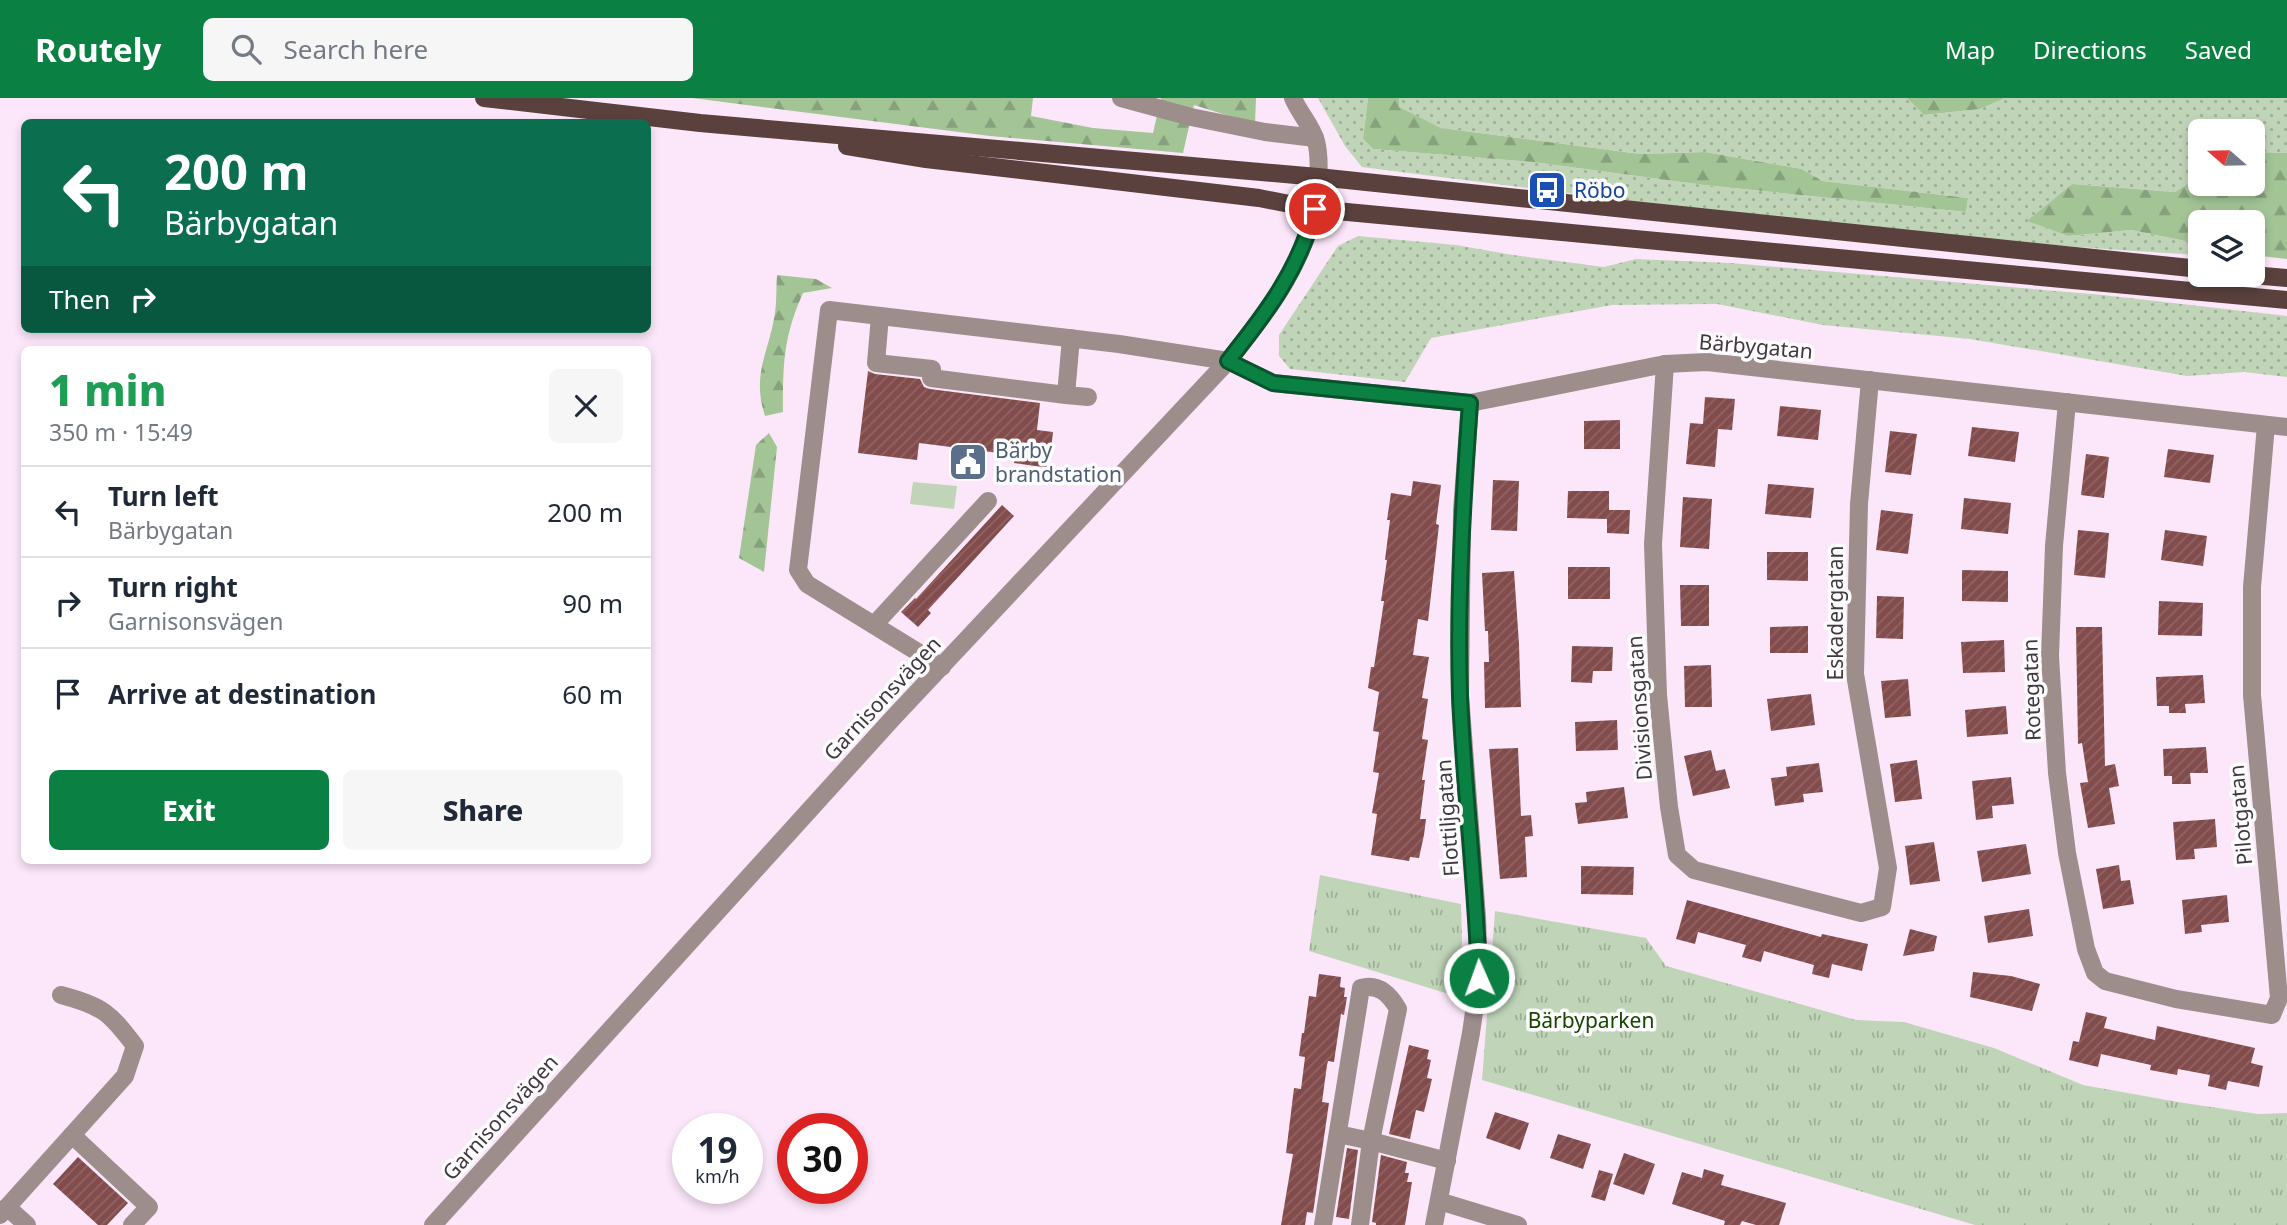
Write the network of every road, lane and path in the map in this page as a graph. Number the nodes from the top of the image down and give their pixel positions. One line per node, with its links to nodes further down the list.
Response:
1 (484, 98): 4 (main road)
2 (1121, 98): 5 (street)
3 (1293, 98): 5 (street)
4 (700, 122): 6 (main road); 7 (main road)
5 (1315, 138): 6 (street, Garnisonsvägen)
6 (1318, 177): 7 (street, Garnisonsvägen); 8 (main road)
7 (1315, 209): 11 (main road); 14 (street, Garnisonsvägen)
8 (2188, 269)
9 (2265, 276): 10 (main road)
10 (2287, 278)
11 (2287, 300)
12 (880, 316): 13 (street, Bärbygatan); 17 (street); 24 (street, Bärbygatan)
13 (1071, 338): 14 (street, Bärbygatan); 17 (street)
14 (1228, 361): 20 (street, Bärbygatan); 25 (street, Garnisonsvägen)
15 (1665, 364): 16 (street, Bärbygatan); 20 (street, Bärbygatan); 26 (street, Divisionsgatan)
16 (1870, 380): 19 (street, Bärbygatan); 26 (street, Eskadergatan)
17 (1066, 395): 18 (street)
18 (1088, 397)
19 (2067, 402): 21 (street, Bärbygatan); 27 (street, Rotegatan)
20 (1470, 403): 32 (street, Flottiljgatan)
21 (2266, 425): 22 (street, Bärbygatan); 27 (street, Pilotgatan)
22 (2287, 427)
23 (988, 501): 24 (street)
24 (874, 625): 25 (street)
25 (942, 667): 37 (street, Garnisonsvägen)
26 (1861, 912)
27 (2095, 973)
28 (61, 995): 30 (street)
29 (1338, 1134): 31 (street); 31 (street); 38 (street)
30 (72, 1135): 34 (street); 36 (street)
31 (1371, 1141): 32 (street); 39 (street)
32 (1447, 1161): 33 (street, Flottiljgatan)
33 (1439, 1202): 40 (street, Flottiljgatan); 41 (street)
34 (4, 1211): 35 (street)
35 (27, 1225)
36 (132, 1225)
37 (433, 1225)
38 (1323, 1225)
39 (1360, 1225)
40 (1434, 1225)
41 (1518, 1225)

